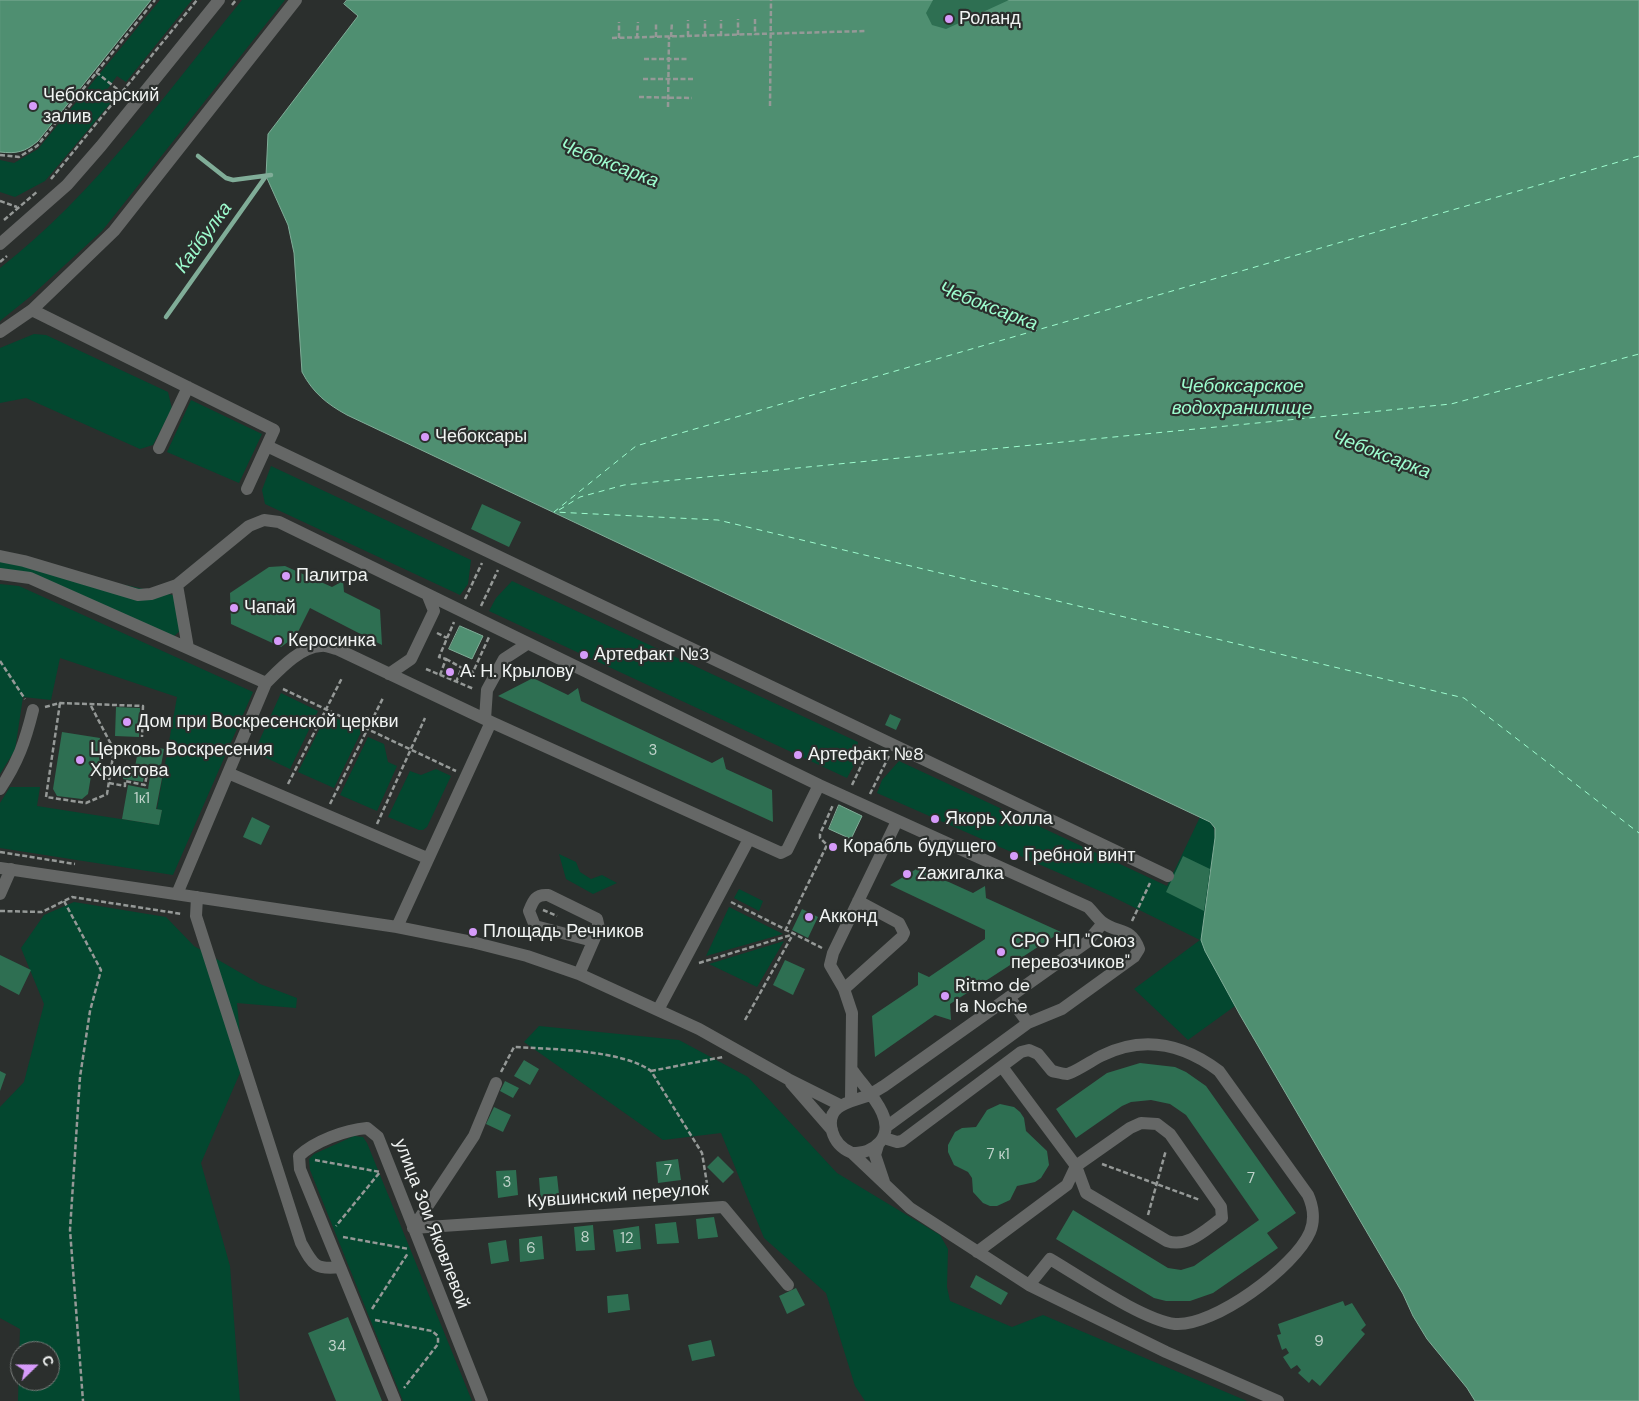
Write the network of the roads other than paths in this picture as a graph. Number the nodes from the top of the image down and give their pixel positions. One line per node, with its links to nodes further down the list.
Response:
1 (218, 0): 3 (street)
2 (296, 0): 4 (street)
3 (0, 244)
4 (32, 310): 5 (street); 6 (street)
5 (0, 332)
6 (188, 387): 7 (street); 8 (street)
7 (267, 446): 9 (street); 27 (street)
8 (159, 448)
9 (246, 489)
10 (0, 556): 12 (street)
11 (0, 574): 15 (street)
12 (177, 585): 13 (street); 15 (street)
13 (428, 596): 14 (street); 16 (street)
14 (527, 644): 19 (street); 21 (street)
15 (188, 648): 17 (street)
16 (389, 674): 17 (street); 19 (street)
17 (266, 683): 20 (street)
18 (33, 710): 22 (street)
19 (488, 721): 24 (street); 25 (street)
20 (228, 773): 25 (street); 29 (street)
21 (819, 785): 23 (street); 24 (street)
22 (0, 789)
23 (897, 821): 31 (street); 32 (street)
24 (749, 839): 38 (street)
25 (427, 858): 33 (street)
26 (6, 868): 28 (street); 29 (street)
27 (1168, 876)
28 (0, 894)
29 (176, 894): 30 (street)
30 (197, 897): 33 (street); 52 (street)
31 (858, 901): 36 (street); 36 (street)
32 (1103, 923): 37 (street); 39 (street)
33 (397, 927): 35 (street)
34 (593, 941): 34 (street); 35 (street)
35 (579, 974): 38 (street)
36 (844, 989): 41 (street)
37 (1009, 997): 39 (street); 44 (street)
38 (658, 1010): 42 (street)
39 (1028, 1023): 46 (street)
40 (1003, 1068): 46 (street); 48 (street); 54 (street)
41 (853, 1071): 44 (street); 44 (street)
42 (788, 1079): 44 (street); 45 (street)
43 (496, 1083): 50 (street)
44 (855, 1099): 45 (street); 46 (street)
45 (832, 1130): 47 (street)
46 (882, 1137): 47 (street); 49 (street)
47 (852, 1153): 49 (street)
48 (1081, 1162): 48 (street); 51 (street)
49 (886, 1187): 51 (street)
50 (413, 1228): 52 (street, улица Зои Яковлевой); 53 (street, Кувшинский переулок); 56 (street, улица Зои Яковлевой)
51 (977, 1252): 54 (street)
52 (340, 1267): 55 (street, улица Зои Яковлевой)
53 (788, 1285)
54 (1029, 1285): 57 (street)
55 (398, 1397)
56 (482, 1401)
57 (1278, 1401)

